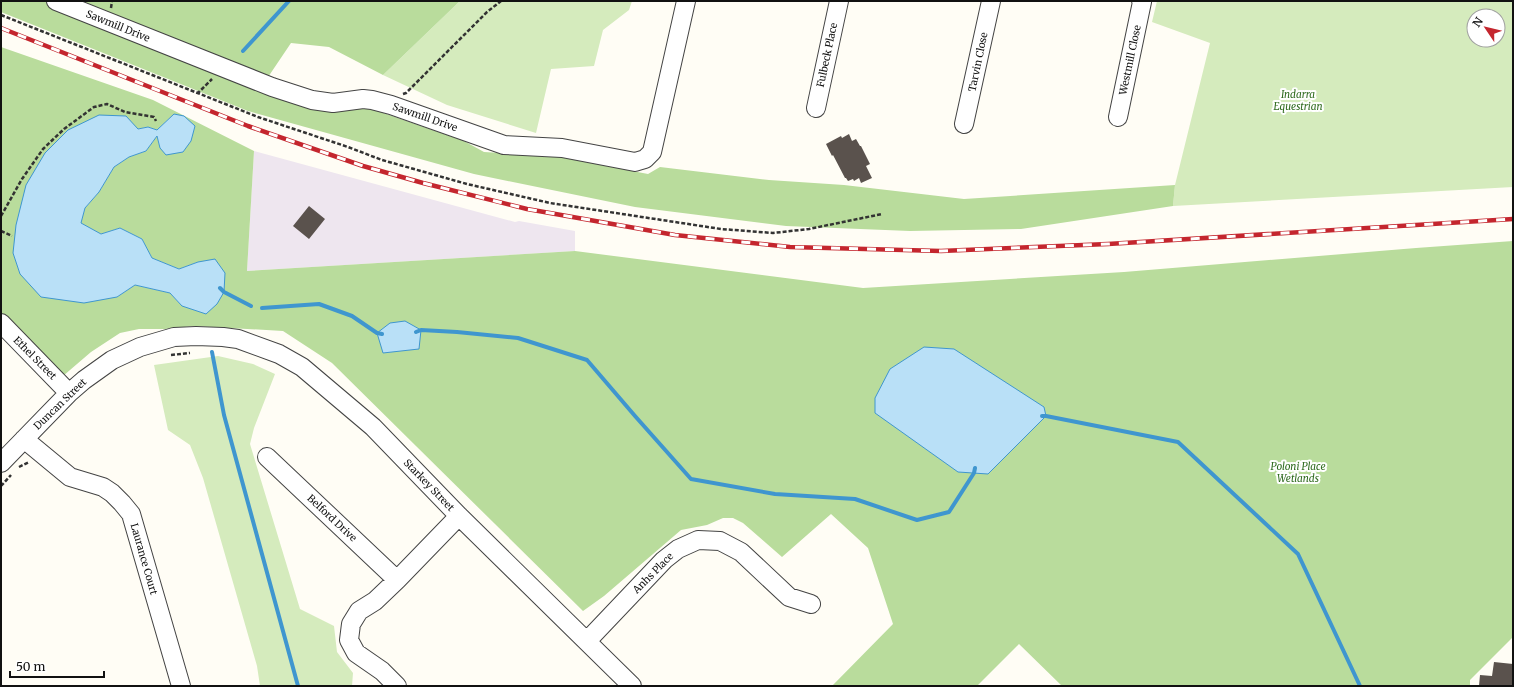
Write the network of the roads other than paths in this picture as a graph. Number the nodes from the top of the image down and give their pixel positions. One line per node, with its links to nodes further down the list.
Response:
1 (56, 1): 2 (street, Sawmill Drive)
2 (686, 1)
3 (839, 1): 6 (street, Fulbeck Place)
4 (991, 1): 8 (street, Tarvin Close)
5 (1142, 2): 7 (street, Westmill Close)
6 (816, 108)
7 (1118, 117)
8 (964, 124)
9 (1, 324): 11 (street, Ethel Street)
10 (194, 344): 11 (street, Duncan Street); 15 (street, Starkey Street)
11 (69, 393): 12 (street, Duncan Street)
12 (24, 439): 14 (street, Duncan Street); 19 (street, Laurance Court)
13 (268, 457): 16 (street, Belford Drive)
14 (10, 469)
15 (459, 516): 16 (street); 18 (street, Starkey Street)
16 (397, 580): 20 (street)
17 (811, 604): 18 (street, Anhs Place)
18 (587, 641): 21 (street, Starkey Street)
19 (181, 686)
20 (397, 686)
21 (632, 686)

